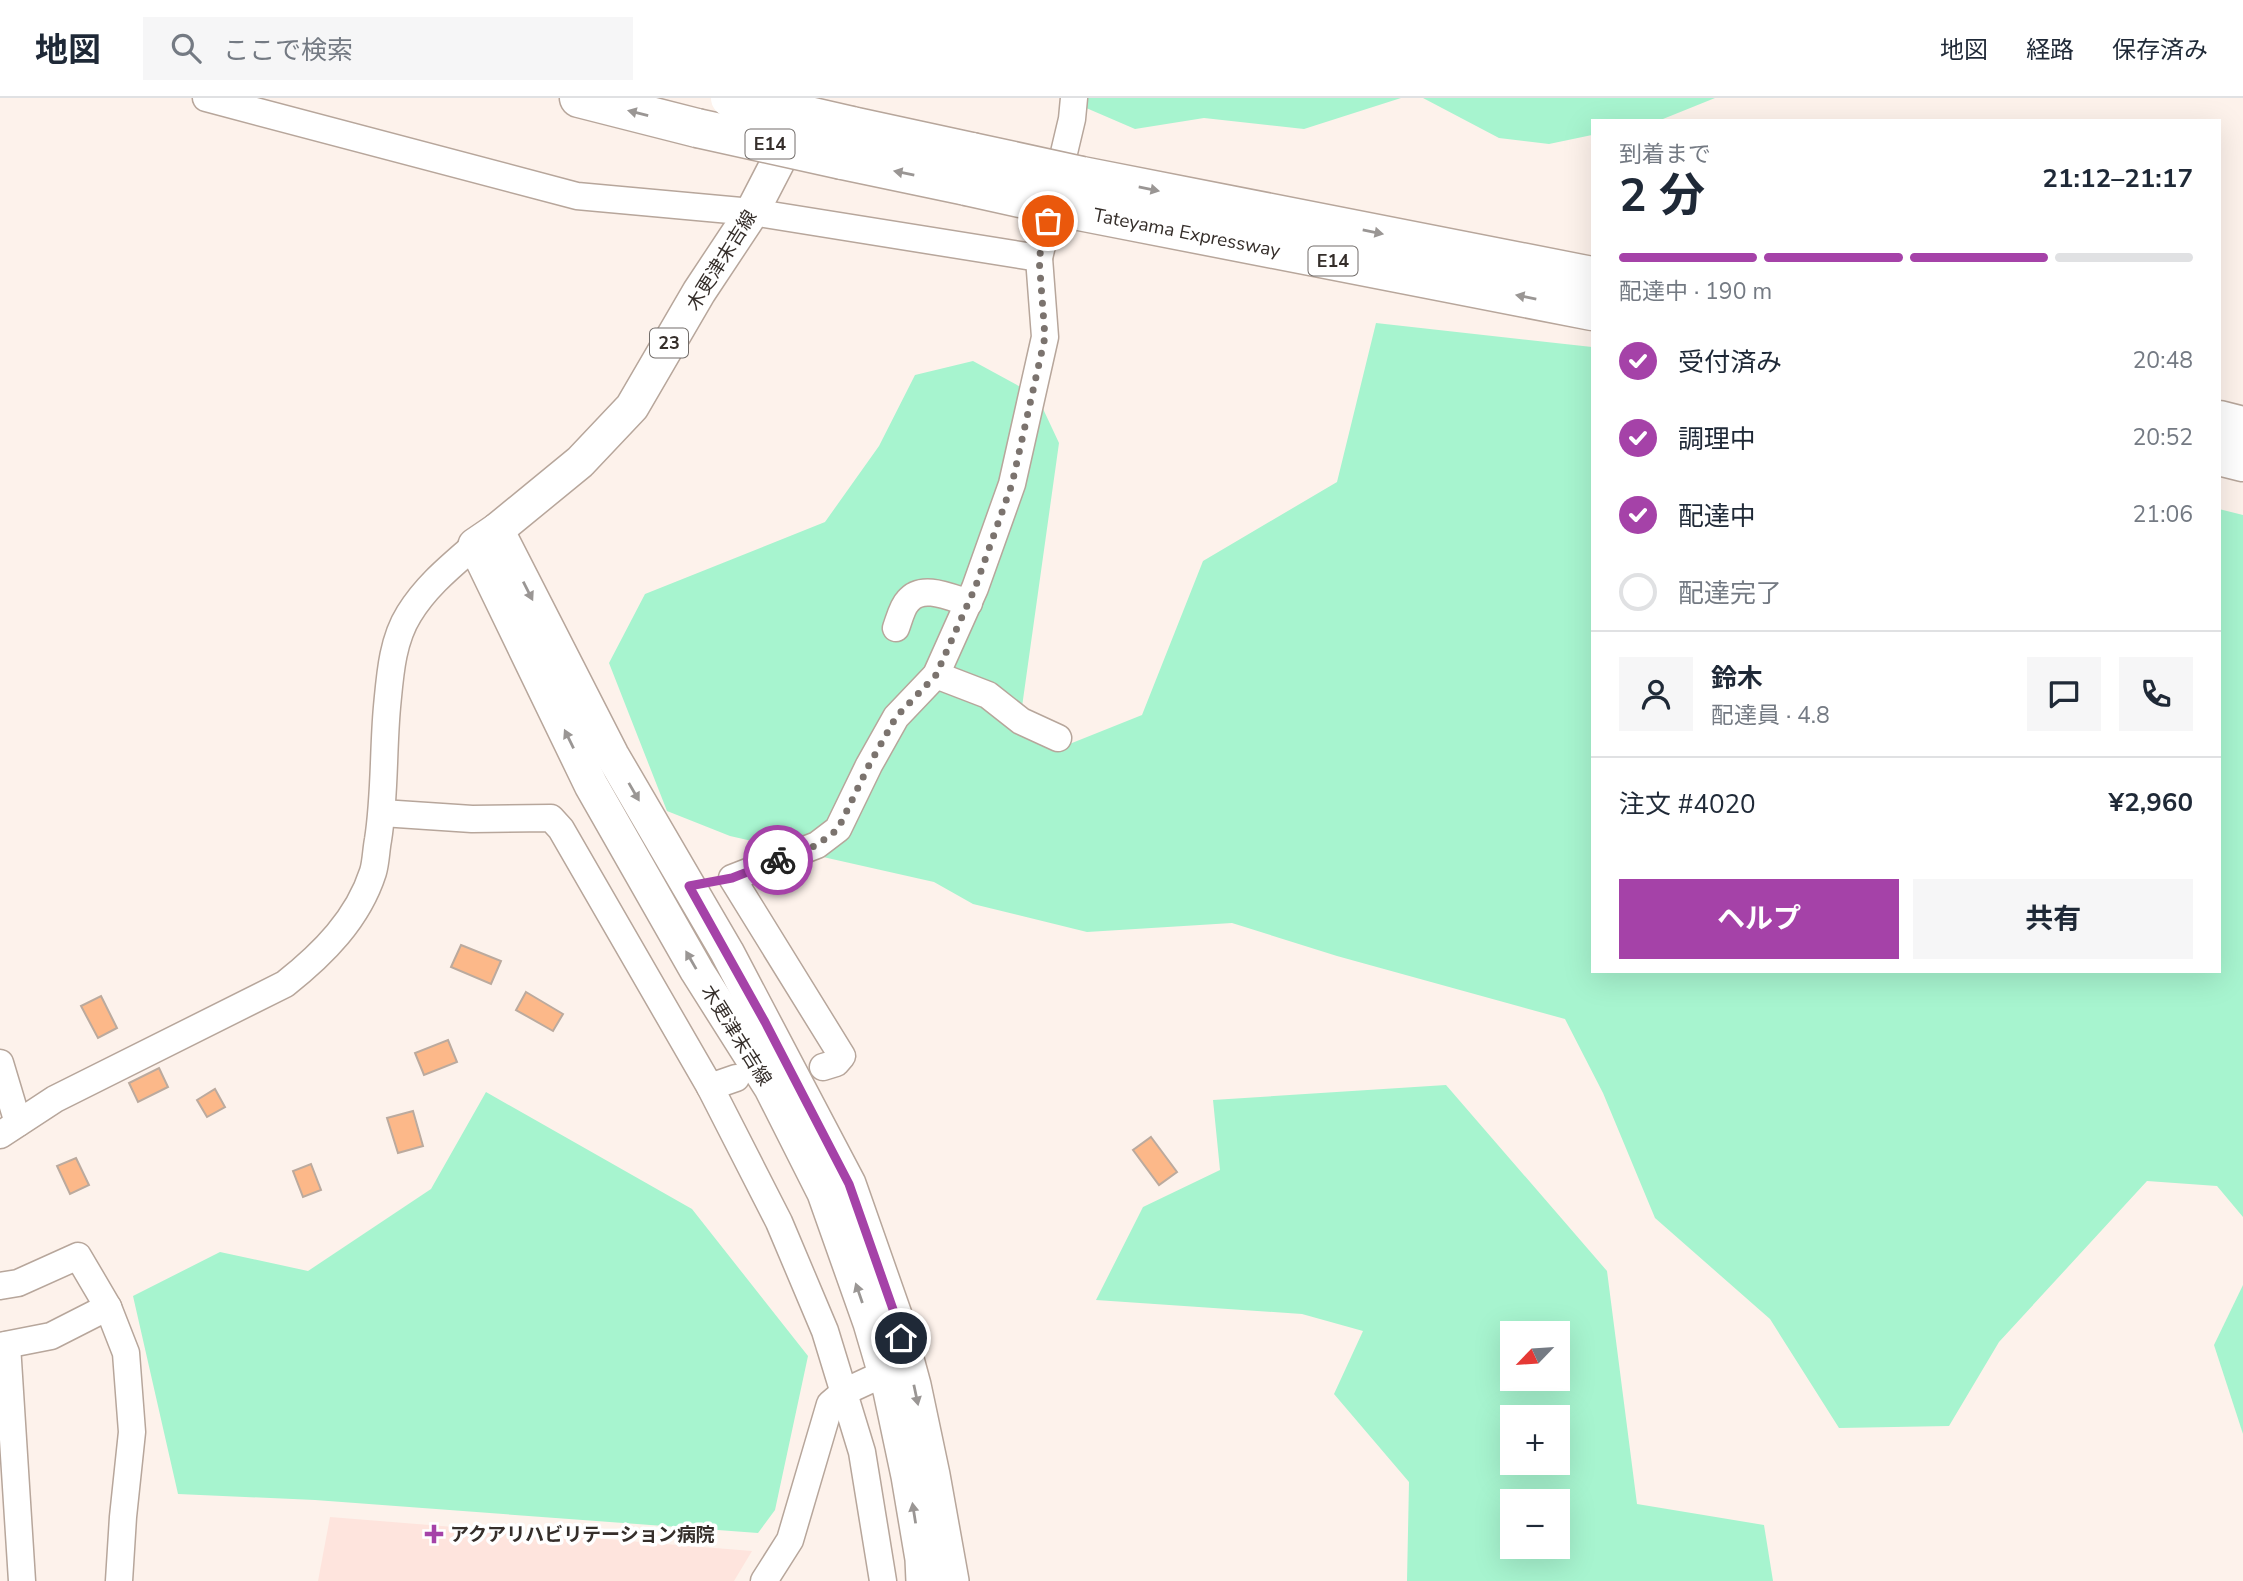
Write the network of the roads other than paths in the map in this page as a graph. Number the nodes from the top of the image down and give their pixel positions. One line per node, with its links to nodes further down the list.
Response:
1 (206, 98): 8 (street)
2 (579, 98): 6 (highway, Tateyama Expressway / E14, one-way to 2, bridge)
3 (730, 98): 6 (highway, Tateyama Expressway / E14, bridge)
4 (811, 98): 8 (main road, 木更津末吉線 / 23)
5 (1074, 98): 9 (street)
6 (847, 143): 7 (highway, Tateyama Expressway / E14, bridge)
7 (1078, 193): 10 (highway, Tateyama Expressway / E14, one-way to 10); 11 (highway, Tateyama Expressway / E14, one-way to 7)
8 (752, 212): 9 (street); 16 (main road, 木更津末吉線 / 23)
9 (1039, 258): 17 (street)
10 (1591, 276)
11 (1591, 311)
12 (2221, 420): 13 (highway)
13 (2243, 426)
14 (2221, 456): 15 (highway)
15 (2243, 462)
16 (486, 537): 21 (street); 23 (main road, 木更津末吉線, one-way to 23); 32 (main road, 木更津末吉線, one-way to 16)
17 (969, 603): 18 (street); 19 (street)
18 (896, 628)
19 (936, 675): 20 (street); 22 (street)
20 (1058, 738)
21 (382, 813): 27 (street); 28 (street)
22 (732, 878): 23 (street); 25 (street)
23 (689, 886): 39 (main road, 木更津末吉線, one-way to 39)
24 (0, 1063): 28 (street)
25 (823, 1067)
26 (736, 1078): 27 (street)
27 (710, 1087): 33 (street)
28 (9, 1129)
29 (0, 1286): 30 (street)
30 (108, 1307): 31 (street); 35 (street)
31 (4, 1345): 34 (street)
32 (885, 1374): 33 (street); 38 (main road, 木更津末吉線, one-way to 32)
33 (844, 1392): 36 (street); 37 (street)
34 (22, 1581)
35 (119, 1581)
36 (764, 1581)
37 (883, 1581)
38 (923, 1581)
39 (952, 1581)

